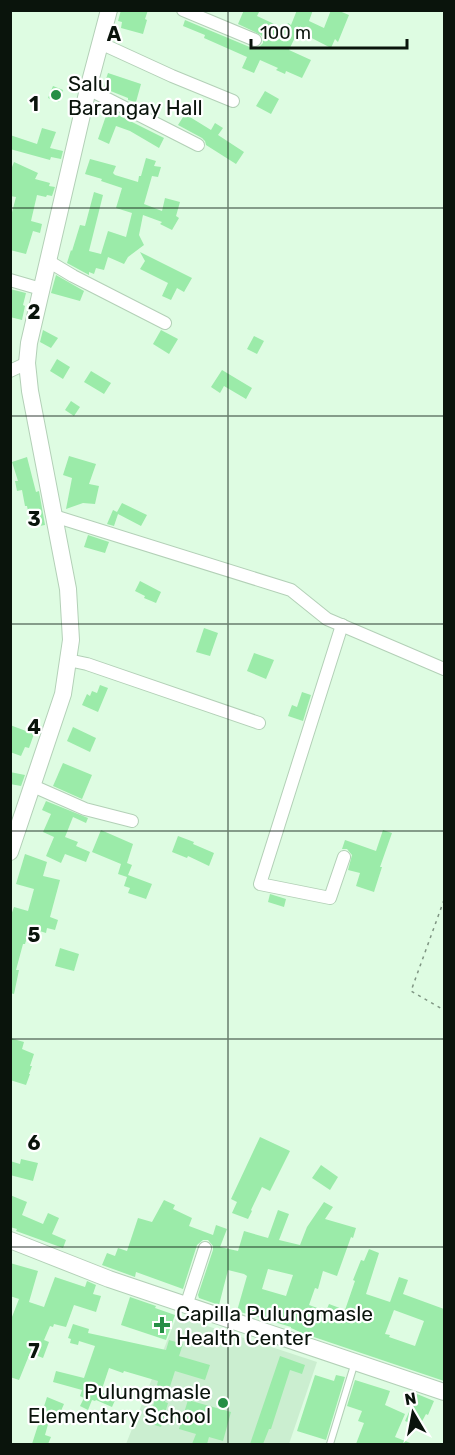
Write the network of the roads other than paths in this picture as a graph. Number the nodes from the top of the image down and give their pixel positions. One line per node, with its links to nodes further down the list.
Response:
1 (109, 10): 4 (street)
2 (183, 10): 3 (street)
3 (255, 40)
4 (100, 43): 5 (street); 6 (street)
5 (88, 89): 7 (street); 8 (street)
6 (233, 100)
7 (198, 145)
8 (48, 261): 10 (street); 11 (street)
9 (10, 280): 10 (street)
10 (41, 289): 12 (street)
11 (165, 323)
12 (27, 363): 13 (street); 14 (street)
13 (10, 371)
14 (54, 516): 15 (street); 16 (street)
15 (342, 625): 17 (street); 22 (street)
16 (68, 660): 18 (street); 19 (street)
17 (442, 665)
18 (259, 723)
19 (33, 786): 20 (street); 21 (street)
20 (132, 821)
21 (10, 852)
22 (344, 857)
23 (10, 1240): 25 (street)
24 (205, 1248): 25 (street)
25 (186, 1306): 26 (street)
26 (355, 1362): 27 (street); 28 (lane)
27 (444, 1392)
28 (330, 1444)

